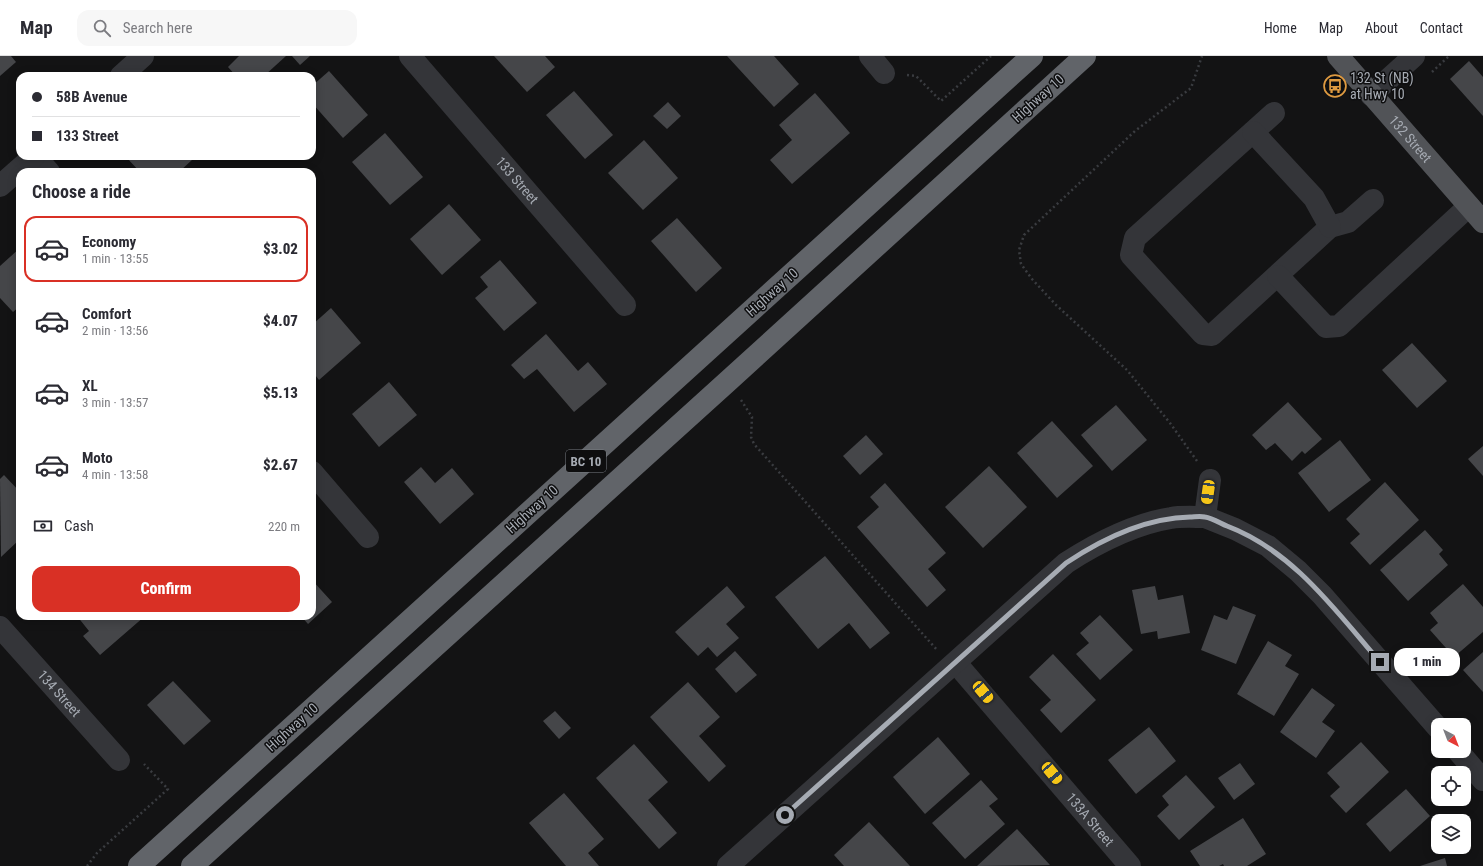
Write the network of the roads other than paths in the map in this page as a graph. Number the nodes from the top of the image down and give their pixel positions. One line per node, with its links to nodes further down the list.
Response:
1 (143, 56): 8 (street)
2 (410, 56): 23 (street, 133 Street)
3 (870, 56): 9 (street)
4 (1032, 56): 34 (highway, Highway 10 / BC 10)
5 (1084, 56): 35 (highway, Highway 10 / BC 10)
6 (1338, 56): 10 (main road, 132 Street)
7 (1414, 56): 10 (street)
8 (125, 72)
9 (894, 73)
10 (1371, 95): 20 (main road, 132 Street)
11 (1274, 113): 12 (street)
12 (1253, 132): 21 (street); 22 (street)
13 (29, 160): 15 (street)
14 (38, 160): 16 (street)
15 (20, 168)
16 (45, 168)
17 (16, 172): 18 (street)
18 (0, 186)
19 (1372, 200): 21 (street)
20 (1476, 214): 22 (street)
21 (1330, 227): 22 (street)
22 (1278, 276)
23 (625, 305)
24 (316, 477): 27 (street)
25 (1210, 480): 26 (street)
26 (1205, 517): 29 (street); 30 (street)
27 (368, 537)
28 (0, 627): 32 (street, 134 Street)
29 (947, 657): 36 (street); 37 (street, 133A Street)
30 (1431, 720)
31 (1464, 758): 33 (street)
32 (119, 760)
33 (1483, 780)
34 (140, 866)
35 (192, 866)
36 (728, 866)
37 (1130, 866)

